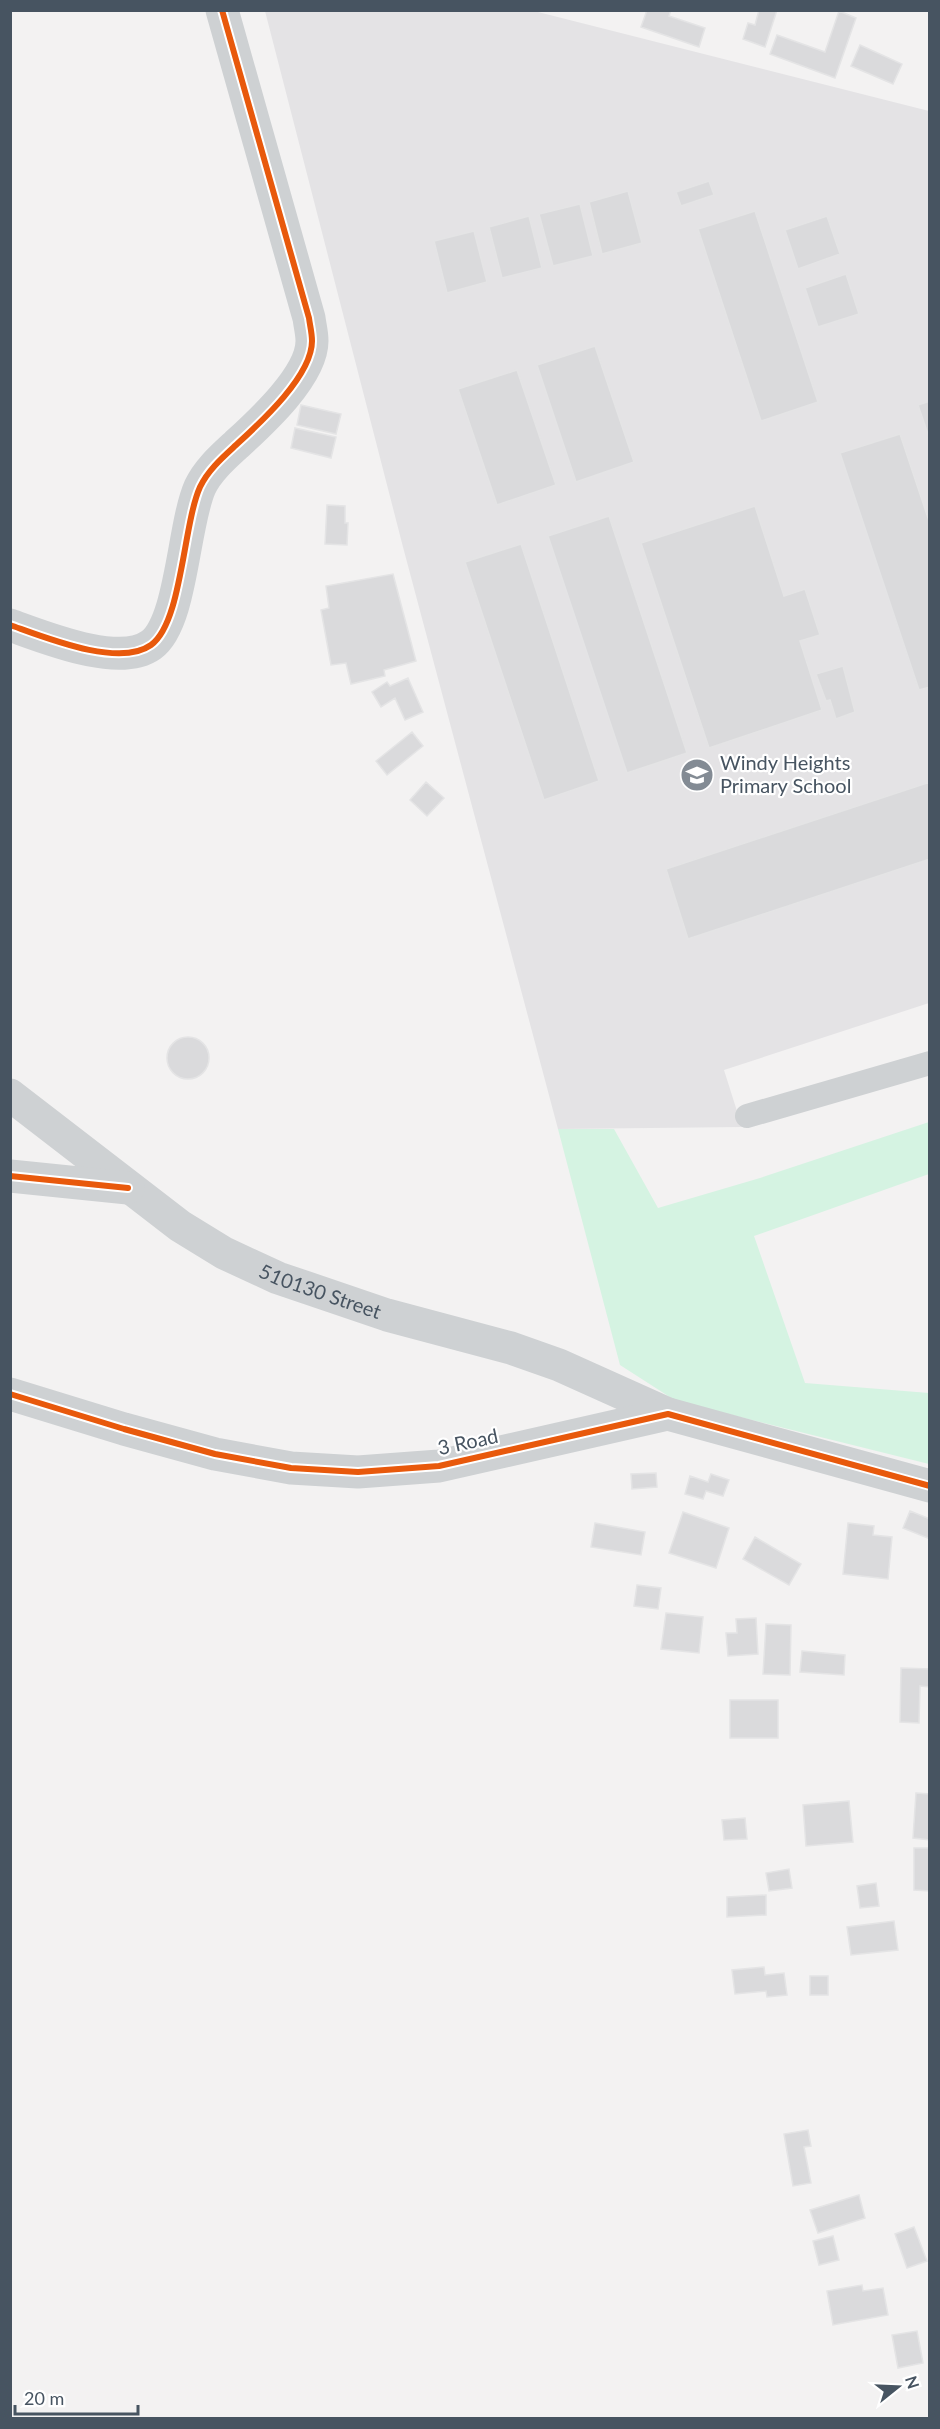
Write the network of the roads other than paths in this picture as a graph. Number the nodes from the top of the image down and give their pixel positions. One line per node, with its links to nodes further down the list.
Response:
1 (222, 10): 2 (street)
2 (10, 625)
3 (930, 1063): 5 (lane)
4 (10, 1095): 7 (street, 510130 Street)
5 (747, 1116)
6 (10, 1176): 7 (street)
7 (128, 1188): 9 (street, 510130 Street)
8 (10, 1394): 9 (street, 3 Road)
9 (668, 1414): 10 (street, 3 Road)
10 (930, 1486)

